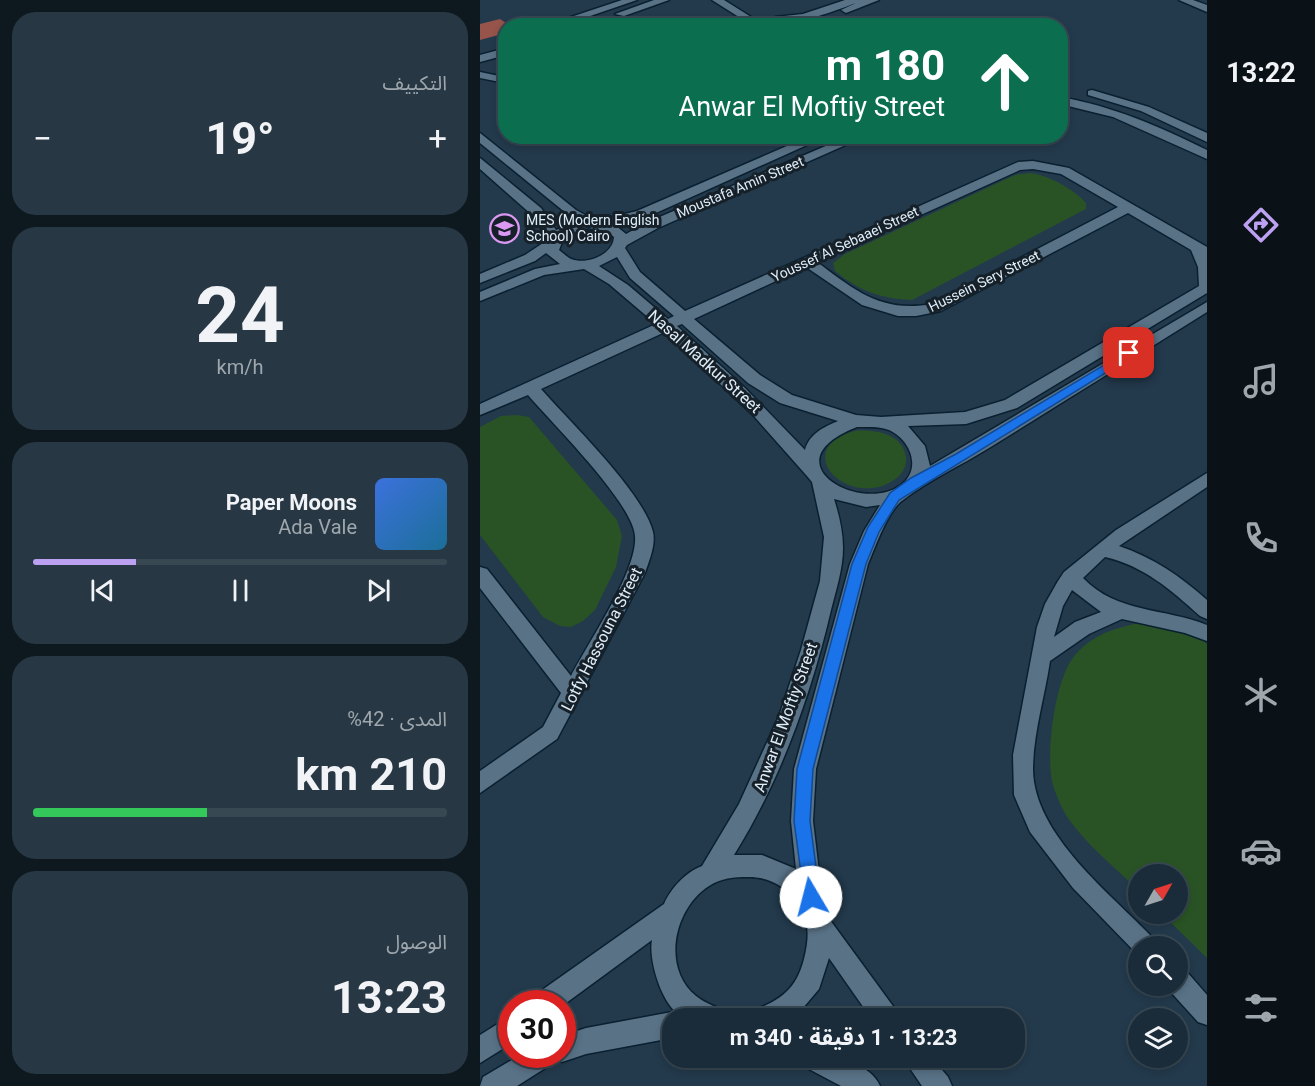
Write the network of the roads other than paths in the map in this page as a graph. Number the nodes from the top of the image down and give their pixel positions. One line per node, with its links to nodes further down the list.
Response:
1 (632, 0): 8 (street)
2 (664, 0): 9 (street)
3 (717, 0): 10 (street)
4 (855, 0): 11 (street)
5 (874, 0): 12 (street)
6 (1184, 0): 7 (street)
7 (1207, 9)
8 (575, 18)
9 (609, 18)
10 (743, 18)
11 (794, 18)
12 (824, 18)
13 (498, 41): 14 (street)
14 (480, 47)
15 (498, 53): 16 (street)
16 (480, 59)
17 (480, 75): 18 (street)
18 (498, 79)
19 (1068, 90): 22 (street)
20 (1068, 101): 25 (street)
21 (480, 137): 28 (street, Nasal Madkur Street)
22 (1207, 138)
23 (804, 144): 28 (street, Moustafa Amin Street)
24 (837, 144): 30 (street, Moustafa Amin Street)
25 (1207, 155)
26 (480, 162): 29 (street)
27 (1129, 207): 31 (street, Youssef Al Sebaaei Street); 32 (street, Youssef Al Sebaaei Street); 32 (street, Hussein Sery Street)
28 (595, 224): 29 (street, Moustafa Amin Street); 30 (street, Nasal Madkur Street)
29 (554, 241): 33 (street, Nasal Madkur Street); 34 (street)
30 (621, 246): 33 (street, Moustafa Amin Street); 38 (street, Nasal Madkur Street)
31 (1202, 250): 35 (street)
32 (808, 262): 38 (street, Youssef Al Sebaaei Street)
33 (582, 264): 36 (street); 39 (street, Nasal Madkur Street)
34 (480, 279)
35 (1206, 287): 43 (street)
36 (480, 297)
37 (1207, 306): 46 (street)
38 (683, 317): 39 (street, Youssef Al Sebaaei Street); 42 (street, Nasal Madkur Street)
39 (666, 325): 40 (street, Youssef Al Sebaaei Street); 44 (street, Nasal Madkur Street)
40 (530, 387): 41 (street, Youssef Al Sebaaei Street); 57 (street, Lotfy Hassouna Street)
41 (480, 410)
42 (855, 421): 43 (street); 44 (street)
43 (883, 422): 46 (street)
44 (816, 478): 47 (street); 59 (street, Anwar El Moftiy Street)
45 (1207, 479): 48 (street)
46 (915, 482): 47 (street)
47 (895, 496): 60 (street, Anwar El Moftiy Street)
48 (1139, 525): 49 (street); 50 (street)
49 (1103, 550): 50 (street); 52 (street)
50 (1147, 562): 53 (street)
51 (480, 574): 57 (street)
52 (1071, 577): 54 (street); 56 (street)
53 (1207, 611)
54 (1119, 612): 55 (street); 56 (street)
55 (1207, 633)
56 (1043, 655): 63 (street)
57 (573, 694): 58 (street, Lotfy Hassouna Street)
58 (480, 783)
59 (711, 871): 60 (street); 61 (street)
60 (811, 897): 62 (street)
61 (670, 913): 64 (street); 66 (street)
62 (822, 929): 67 (street); 68 (street)
63 (1136, 936)
64 (563, 990)
65 (1188, 992): 69 (street)
66 (693, 1008)
67 (784, 1008)
68 (879, 1008)
69 (1207, 1013)
70 (662, 1027): 72 (street)
71 (498, 1037): 73 (street)
72 (576, 1044)
73 (480, 1050)
74 (524, 1068): 77 (street)
75 (833, 1068): 78 (street)
76 (924, 1068): 79 (street)
77 (492, 1086)
78 (867, 1086)
79 (939, 1086)

